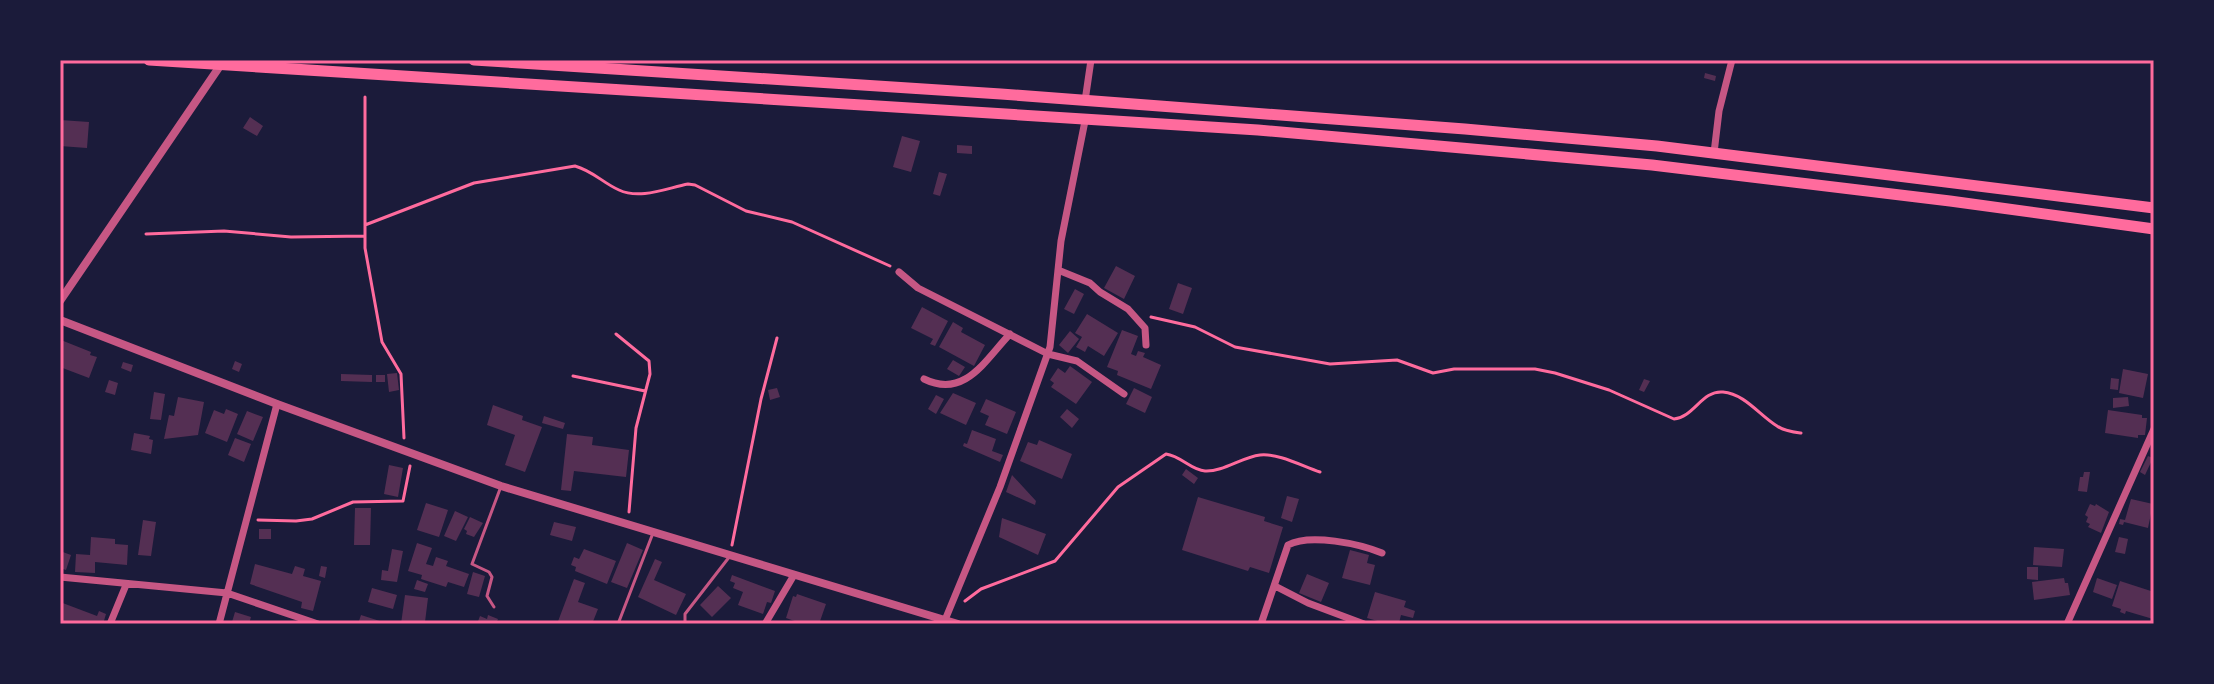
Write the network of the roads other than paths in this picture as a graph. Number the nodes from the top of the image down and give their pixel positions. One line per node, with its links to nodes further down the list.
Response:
1 (149, 60): 5 (highway)
2 (474, 60): 6 (highway)
3 (1091, 60): 6 (street)
4 (1732, 60): 8 (street)
5 (222, 63): 7 (highway); 13 (street)
6 (1085, 101): 8 (highway)
7 (1085, 121): 10 (highway); 11 (street)
8 (1714, 153): 9 (highway)
9 (2154, 208)
10 (2154, 229)
11 (1058, 270): 16 (street); 17 (street)
12 (899, 272): 15 (street)
13 (60, 301)
14 (60, 320): 20 (street)
15 (1010, 334): 17 (street); 18 (street)
16 (1146, 345)
17 (1048, 354): 19 (street); 32 (street)
18 (924, 379)
19 (1124, 394)
20 (277, 404): 22 (street); 30 (street)
21 (2154, 429): 42 (street)
22 (501, 486): 23 (street); 31 (lane)
23 (653, 533): 25 (street); 36 (lane)
24 (1382, 553): 29 (street)
25 (730, 556): 26 (street); 37 (lane)
26 (794, 575): 32 (street); 38 (street)
27 (60, 577): 28 (street)
28 (126, 585): 30 (street); 33 (street)
29 (1275, 586): 40 (street); 41 (street)
30 (227, 593): 34 (street); 35 (street)
31 (494, 607)
32 (945, 620): 39 (street)
33 (110, 624)
34 (219, 624)
35 (318, 624)
36 (618, 624)
37 (685, 624)
38 (765, 624)
39 (958, 624)
40 (1261, 624)
41 (1364, 624)
42 (2067, 624)

